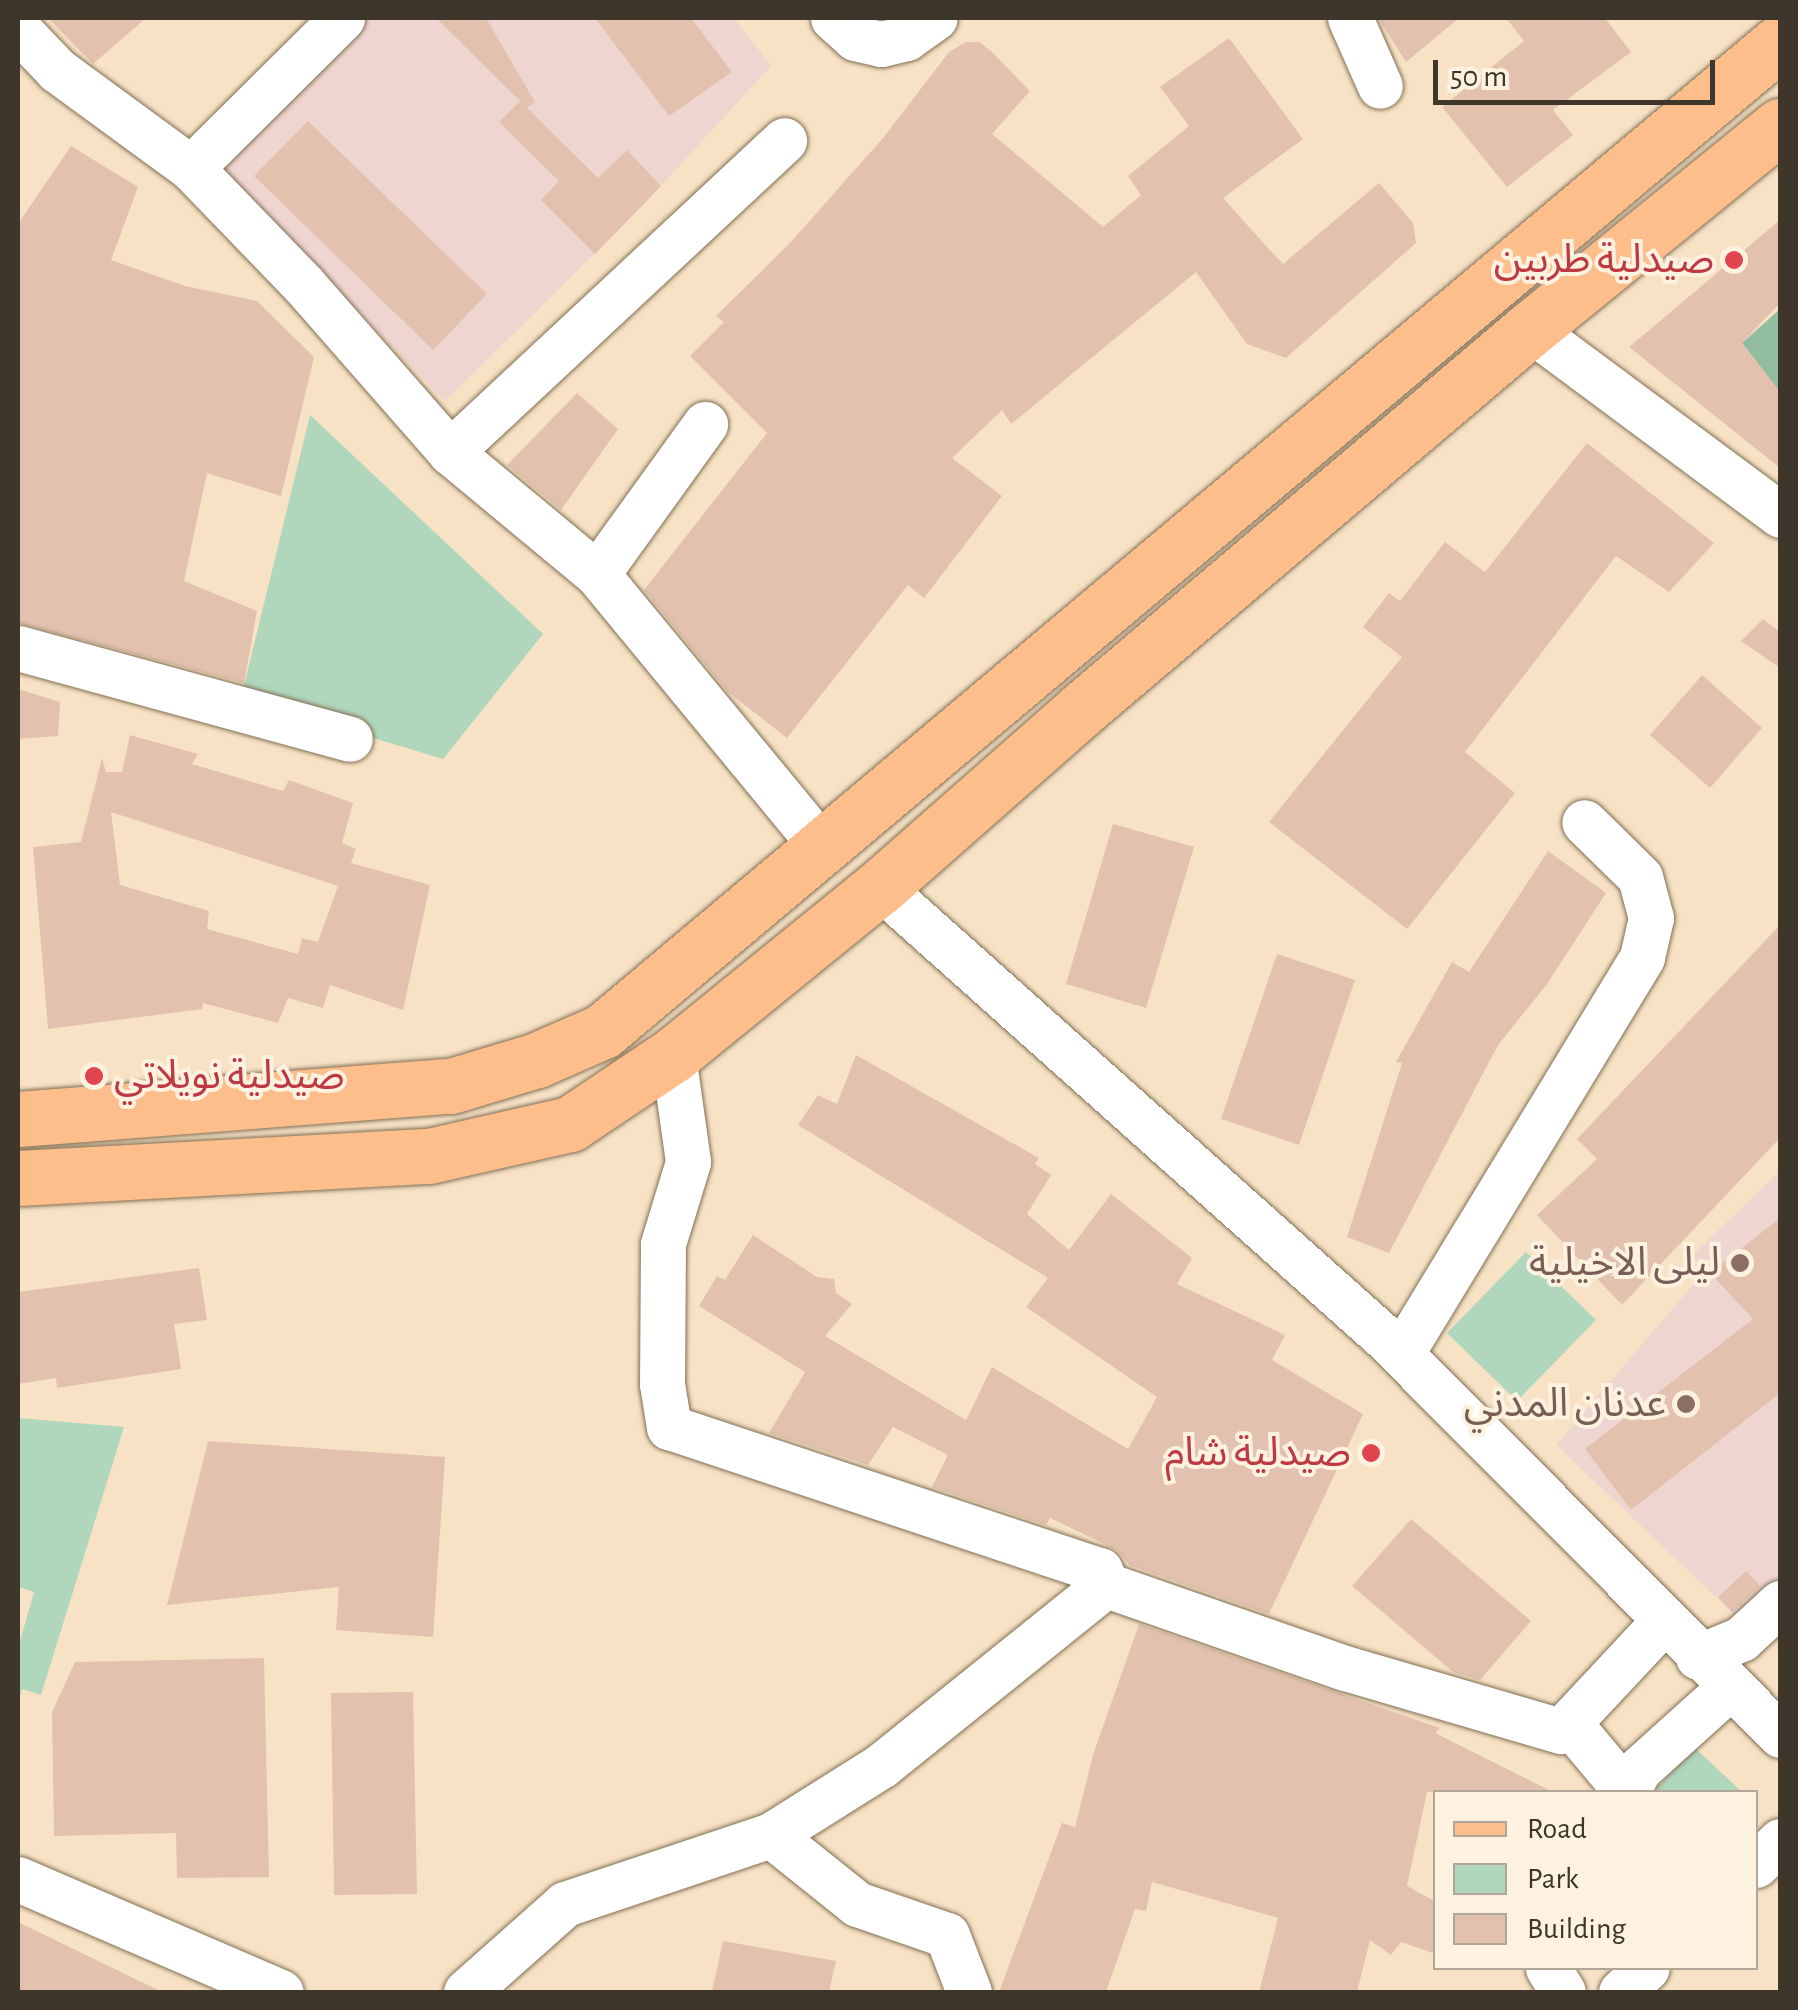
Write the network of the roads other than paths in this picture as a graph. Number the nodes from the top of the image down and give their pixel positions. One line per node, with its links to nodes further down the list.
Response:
1 (342, 18): 10 (street)
2 (833, 18): 3 (street)
3 (935, 18)
4 (1350, 18): 7 (street)
5 (18, 28): 10 (street)
6 (1780, 42): 17 (main road)
7 (1380, 86)
8 (1780, 126): 11 (main road)
9 (784, 140): 13 (street)
10 (191, 168): 13 (street)
11 (1530, 330): 14 (street); 18 (main road)
12 (705, 424): 15 (street)
13 (450, 452): 15 (street)
14 (1780, 515)
15 (597, 574): 21 (street)
16 (18, 648): 19 (street)
17 (1041, 659): 18 (main road); 21 (main road)
18 (1083, 708): 22 (main road)
19 (350, 740)
20 (1584, 822): 26 (street)
21 (821, 846): 24 (main road)
22 (880, 887): 23 (main road); 26 (street)
23 (673, 1055): 25 (main road); 27 (street)
24 (18, 1119)
25 (18, 1178)
26 (1401, 1354): 29 (street)
27 (1106, 1586): 31 (street); 35 (street)
28 (1780, 1603): 30 (street)
29 (1664, 1622): 30 (street); 31 (street)
30 (1714, 1672): 32 (street); 34 (street)
31 (1569, 1722): 33 (street)
32 (1780, 1735)
33 (1625, 1790)
34 (1628, 1790)
35 (772, 1835): 42 (street); 43 (street)
36 (1780, 1840): 37 (street)
37 (1758, 1862)
38 (18, 1878): 41 (street)
39 (1549, 1970): 44 (street)
40 (1645, 1970): 45 (street)
41 (281, 1992)
42 (466, 1992)
43 (968, 1992)
44 (1563, 1992)
45 (1621, 1992)

